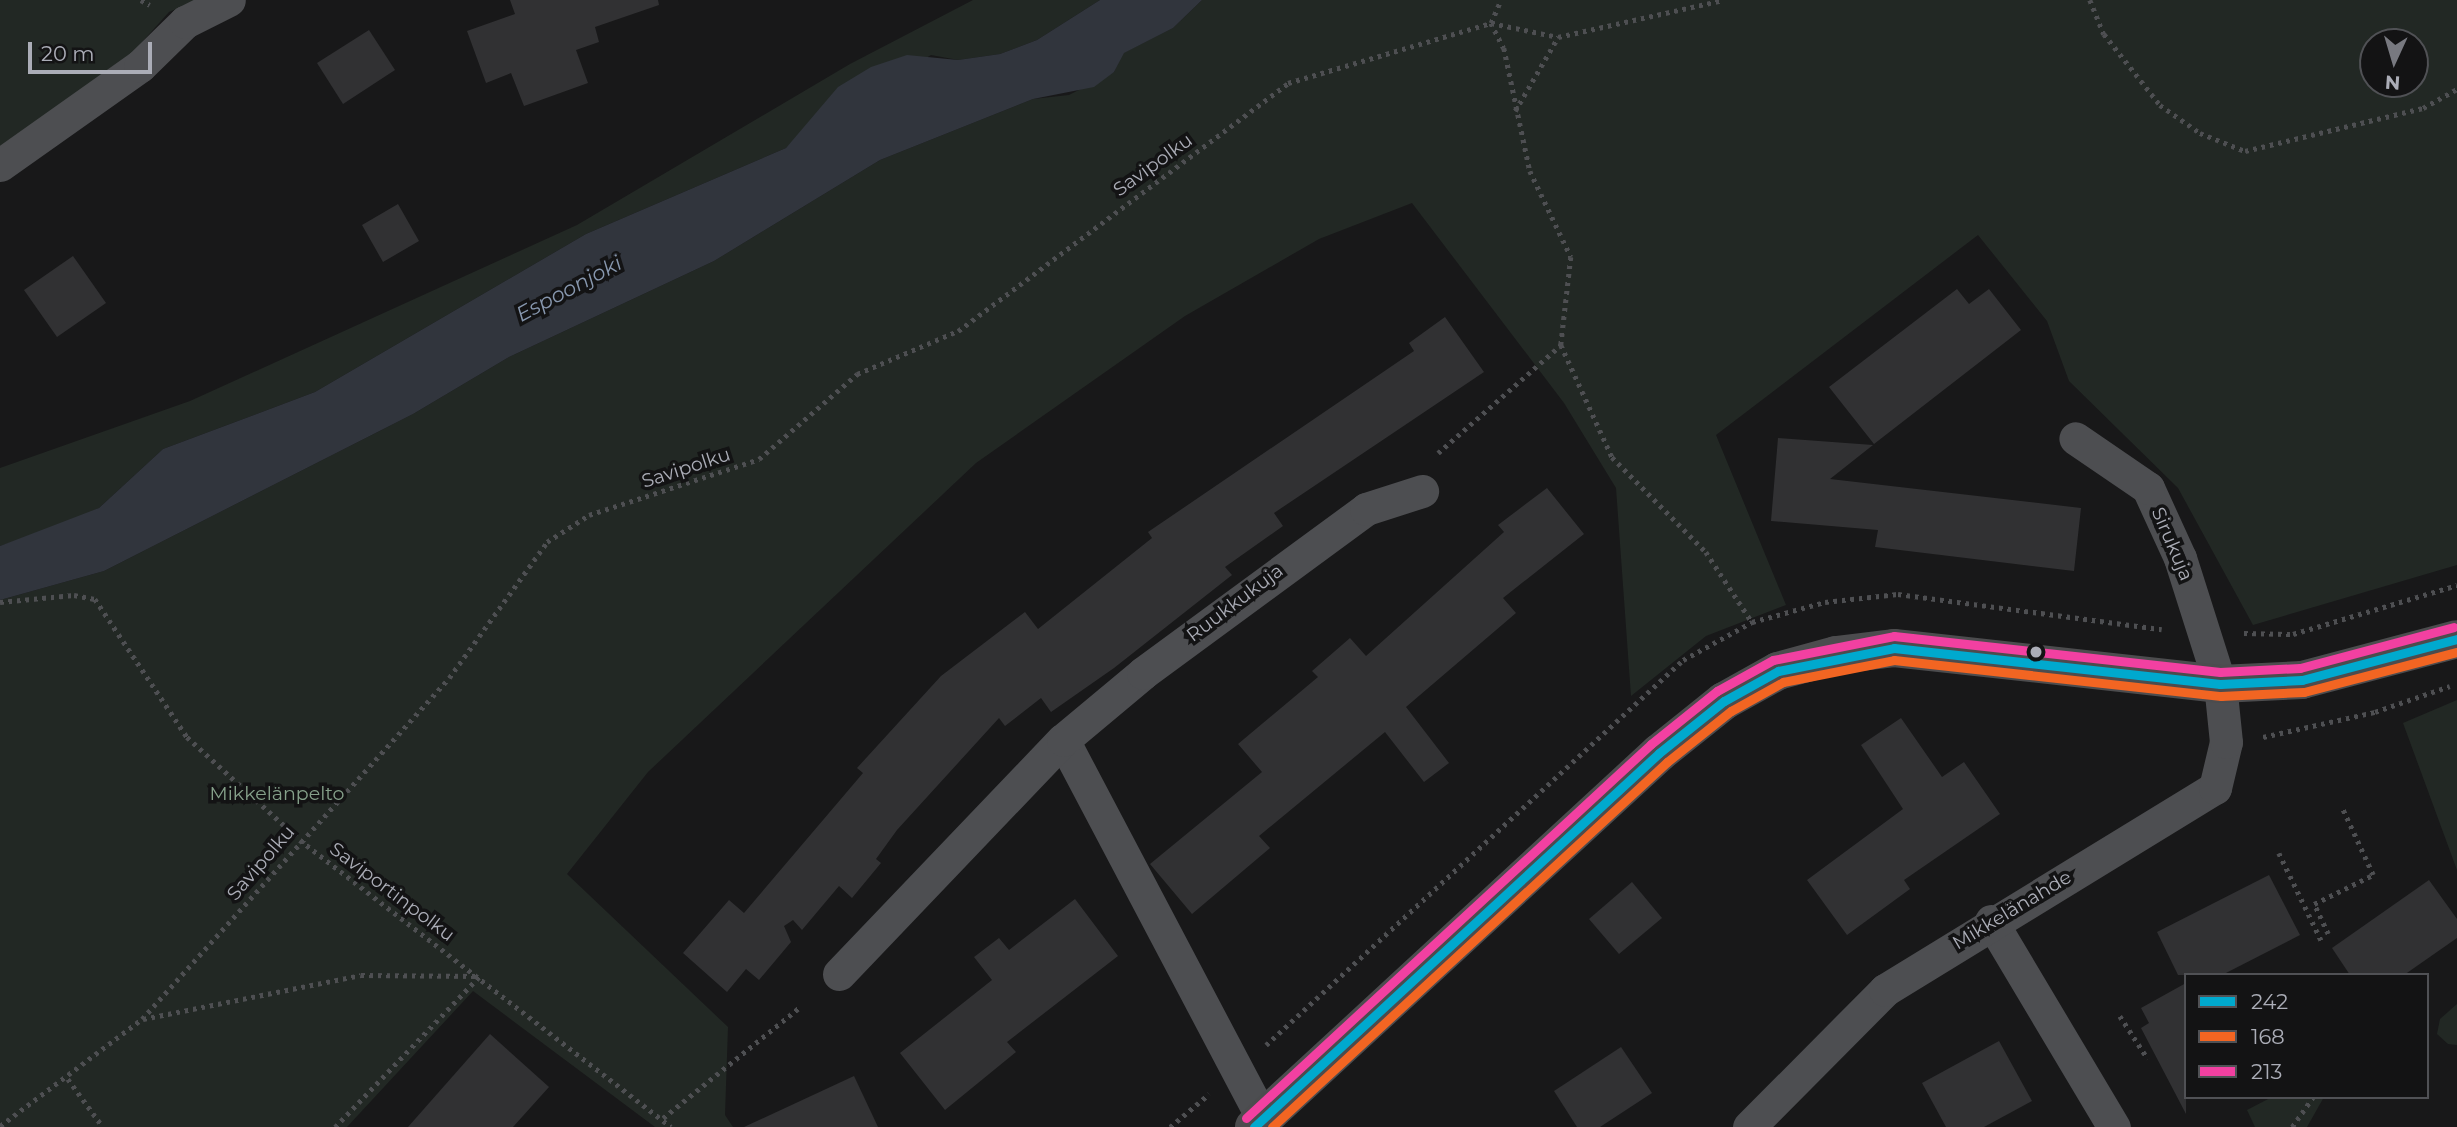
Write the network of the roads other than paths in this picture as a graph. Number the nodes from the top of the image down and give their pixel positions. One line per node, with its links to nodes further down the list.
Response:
1 (229, 0): 2 (street)
2 (0, 165)
3 (2075, 438): 6 (street, Sirukuja)
4 (1422, 491): 7 (street, Ruukkukuja)
5 (2457, 639): 6 (main road)
6 (2220, 684): 8 (street, Mikkelänahde); 10 (main road)
7 (1063, 740): 9 (street, Ruukkukuja); 10 (street)
8 (1991, 921): 11 (street, Mikkelänahde); 12 (street)
9 (839, 974)
10 (1258, 1123)
11 (1749, 1127)
12 (2115, 1127)

